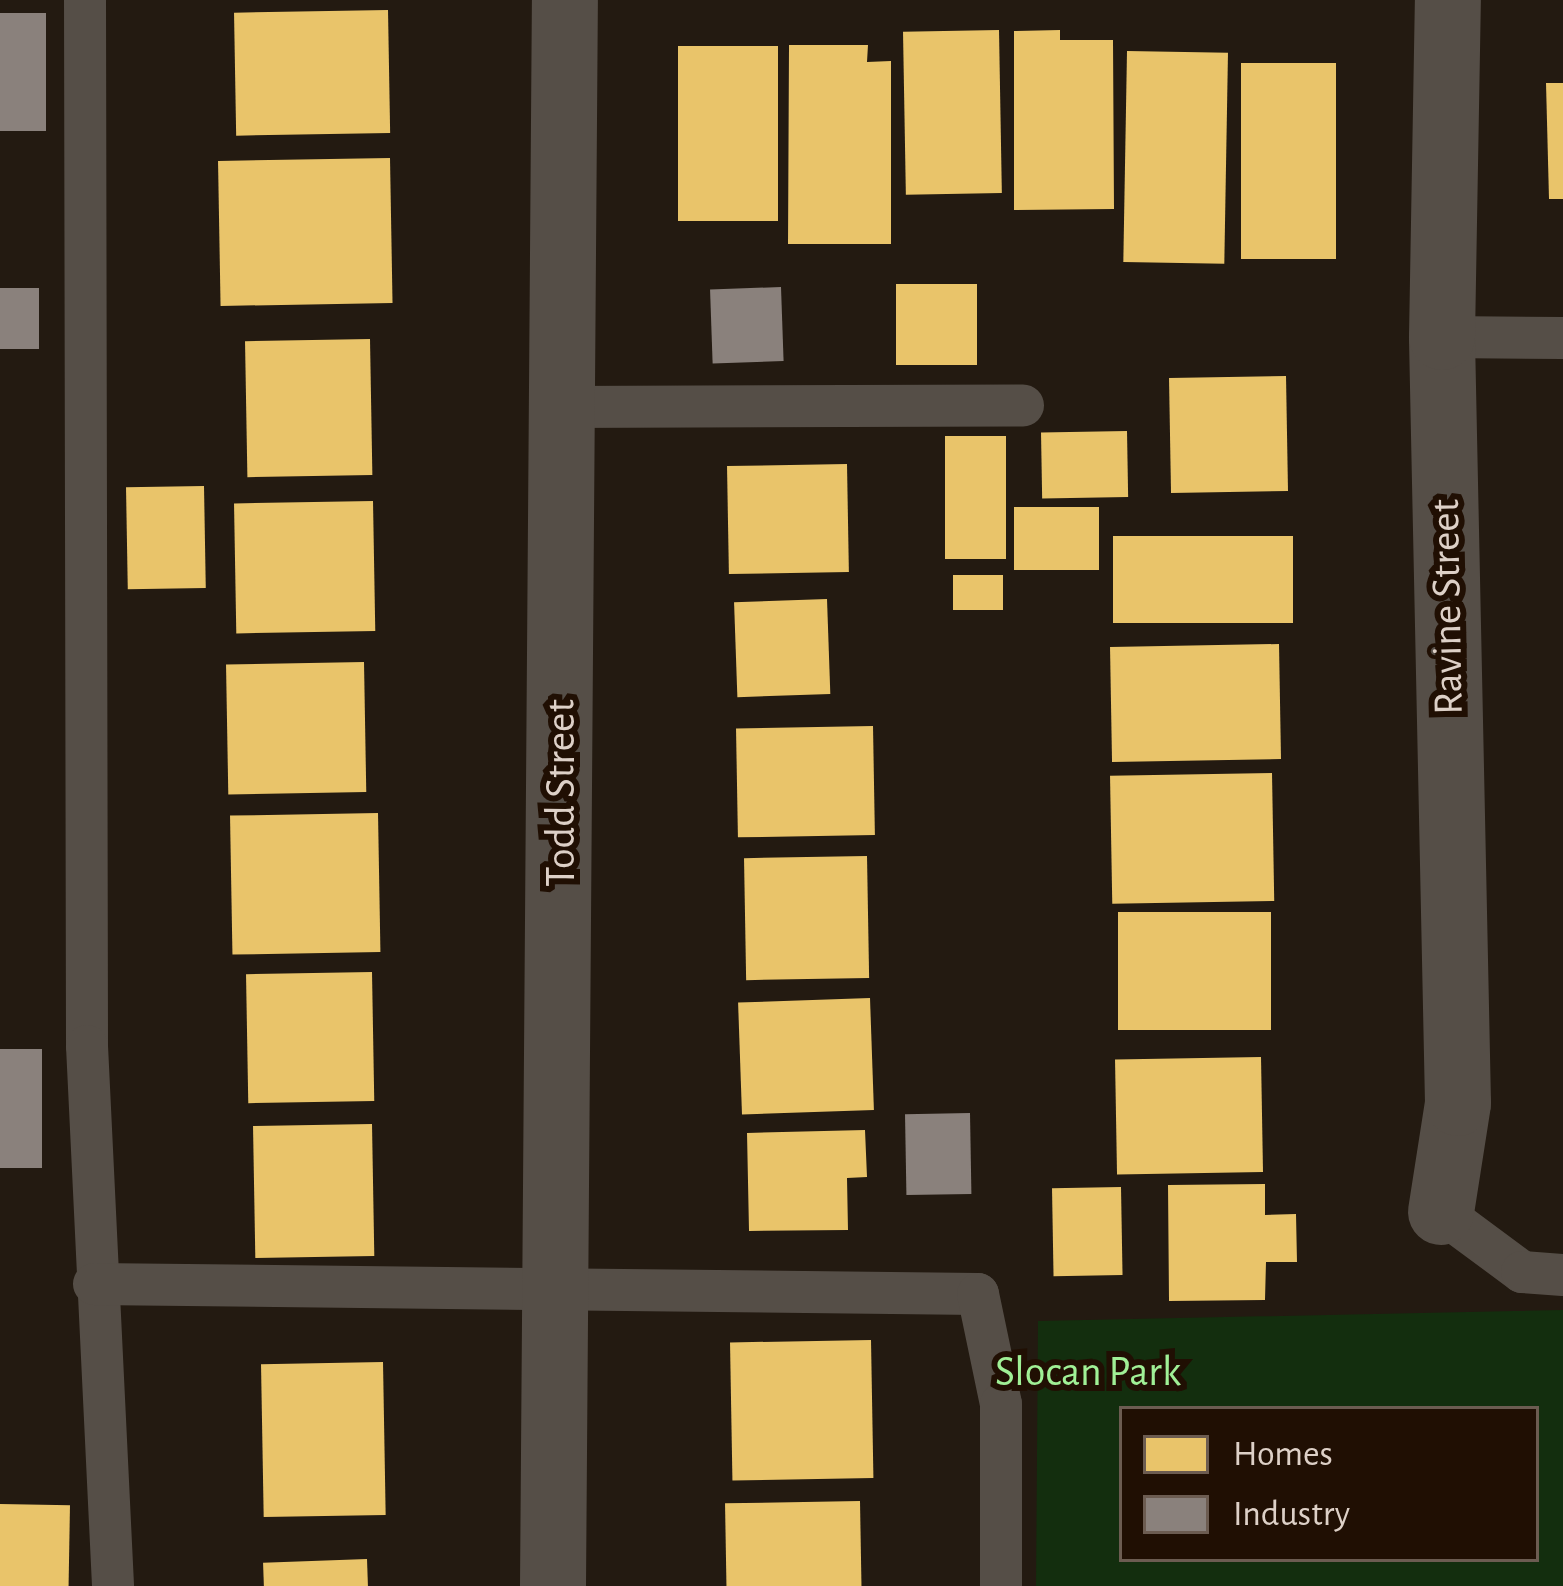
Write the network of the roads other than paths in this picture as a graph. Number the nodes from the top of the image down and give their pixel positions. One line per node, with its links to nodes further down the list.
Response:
1 (85, 0): 10 (lane)
2 (565, 0): 7 (street, Todd Street)
3 (1448, 0): 4 (street, Ravine Street)
4 (1442, 337): 5 (lane); 8 (street, Ravine Street)
5 (1563, 338)
6 (1023, 405): 7 (lane)
7 (563, 407): 11 (street, Todd Street)
8 (1441, 1212): 9 (lane)
9 (1563, 1276)
10 (94, 1284): 11 (lane); 12 (lane)
11 (559, 1288): 13 (street, Todd Street); 14 (lane)
12 (113, 1586)
13 (553, 1586)
14 (1001, 1586)

